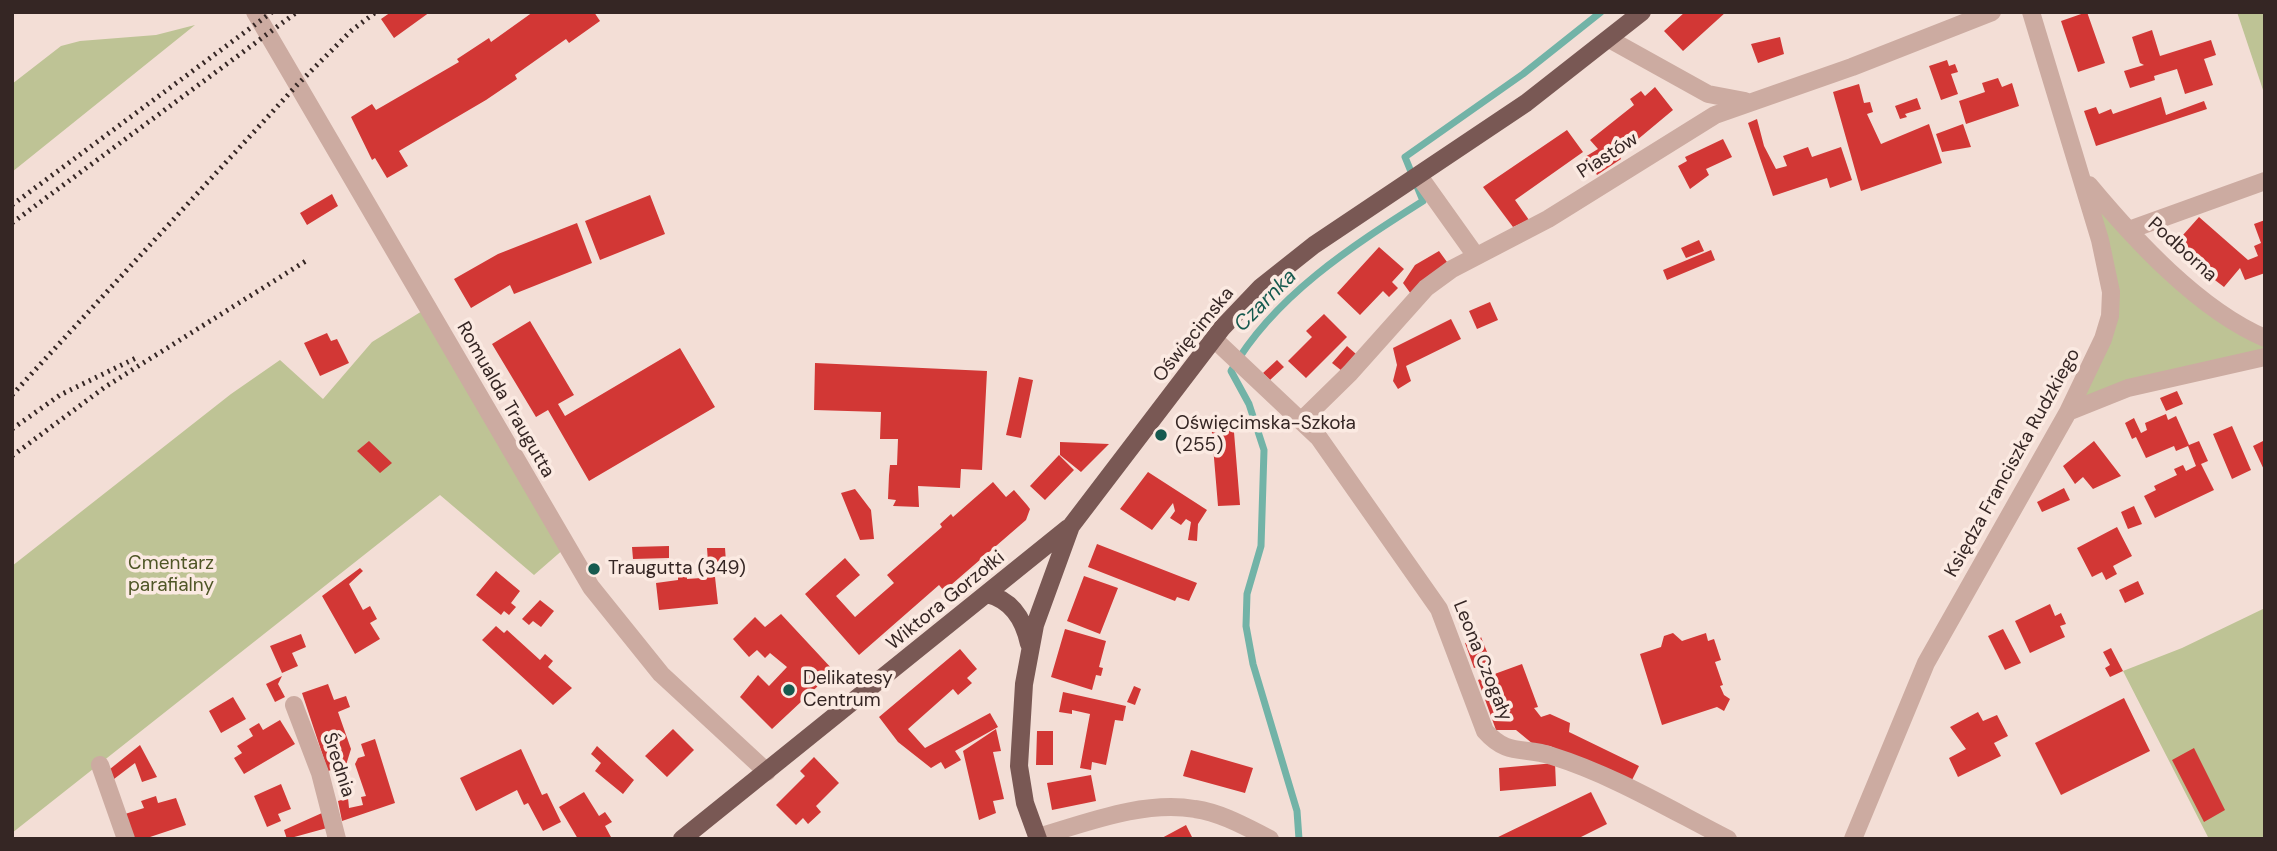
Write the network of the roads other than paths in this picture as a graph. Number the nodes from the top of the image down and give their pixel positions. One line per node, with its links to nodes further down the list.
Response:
1 (255, 12): 22 (street, Romualda Traugutta)
2 (1642, 12): 5 (main road, Oświęcimska)
3 (1992, 12): 6 (street, Piastów)
4 (2031, 12): 8 (street, Księdza Franciszka Rudzkiego)
5 (1609, 39): 6 (street); 7 (main road, Oświęcimska)
6 (1748, 102): 11 (street, Piastów)
7 (1418, 177): 11 (street); 13 (main road, Oświęcimska)
8 (2083, 178): 10 (street, Podborna); 15 (street, Księdza Franciszka Rudzkiego)
9 (2265, 181): 10 (street)
10 (2129, 230): 12 (street, Podborna)
11 (1476, 256): 16 (street, Piastów)
12 (2265, 338)
13 (1214, 339): 16 (street, Leona Czogały); 17 (main road, Oświęcimska)
14 (2265, 357): 15 (street)
15 (2068, 412): 29 (street, Księdza Franciszka Rudzkiego)
16 (1301, 421): 28 (street, Leona Czogały)
17 (1071, 526): 18 (main road, Wiktora Gorzołki); 19 (main road, Oświęcimska)
18 (987, 594): 19 (main road); 22 (main road, Wiktora Gorzołki)
19 (1030, 647): 23 (main road, Oświęcimska)
20 (293, 705): 25 (street, Średnia)
21 (100, 765): 24 (street)
22 (767, 772): 26 (main road, Wiktora Gorzołki)
23 (1038, 838): 27 (street)
24 (126, 839)
25 (337, 839)
26 (682, 839)
27 (1270, 839)
28 (1728, 839)
29 (1853, 839)

